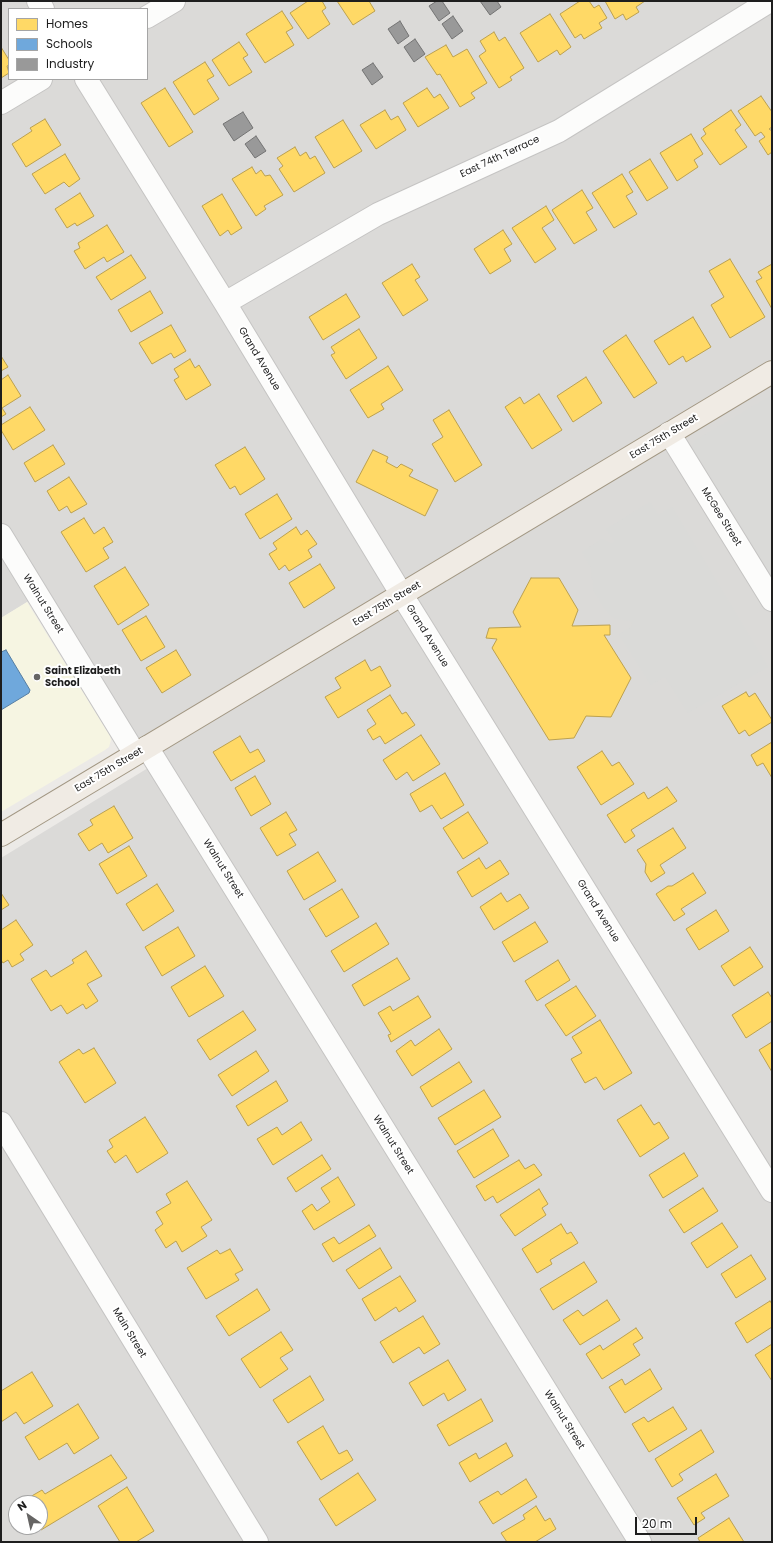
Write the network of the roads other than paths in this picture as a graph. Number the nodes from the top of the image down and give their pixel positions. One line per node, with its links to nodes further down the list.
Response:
1 (174, 1): 3 (street)
2 (769, 4): 7 (street, East 74th Terrace)
3 (148, 16)
4 (40, 80): 6 (street)
5 (87, 80): 7 (street, Grand Avenue)
6 (1, 103)
7 (225, 303): 11 (street, Grand Avenue)
8 (772, 372): 9 (main road, East 75th Street)
9 (669, 433): 11 (main road, East 75th Street); 12 (street, McGee Street)
10 (1, 536): 13 (street, Walnut Street)
11 (402, 595): 13 (main road, East 75th Street); 16 (street, Grand Avenue)
12 (772, 600)
13 (141, 751): 14 (main road, East 75th Street); 18 (street, Walnut Street)
14 (1, 835)
15 (1, 1123): 17 (street, Main Street)
16 (772, 1191)
17 (257, 1542)
18 (640, 1542)

